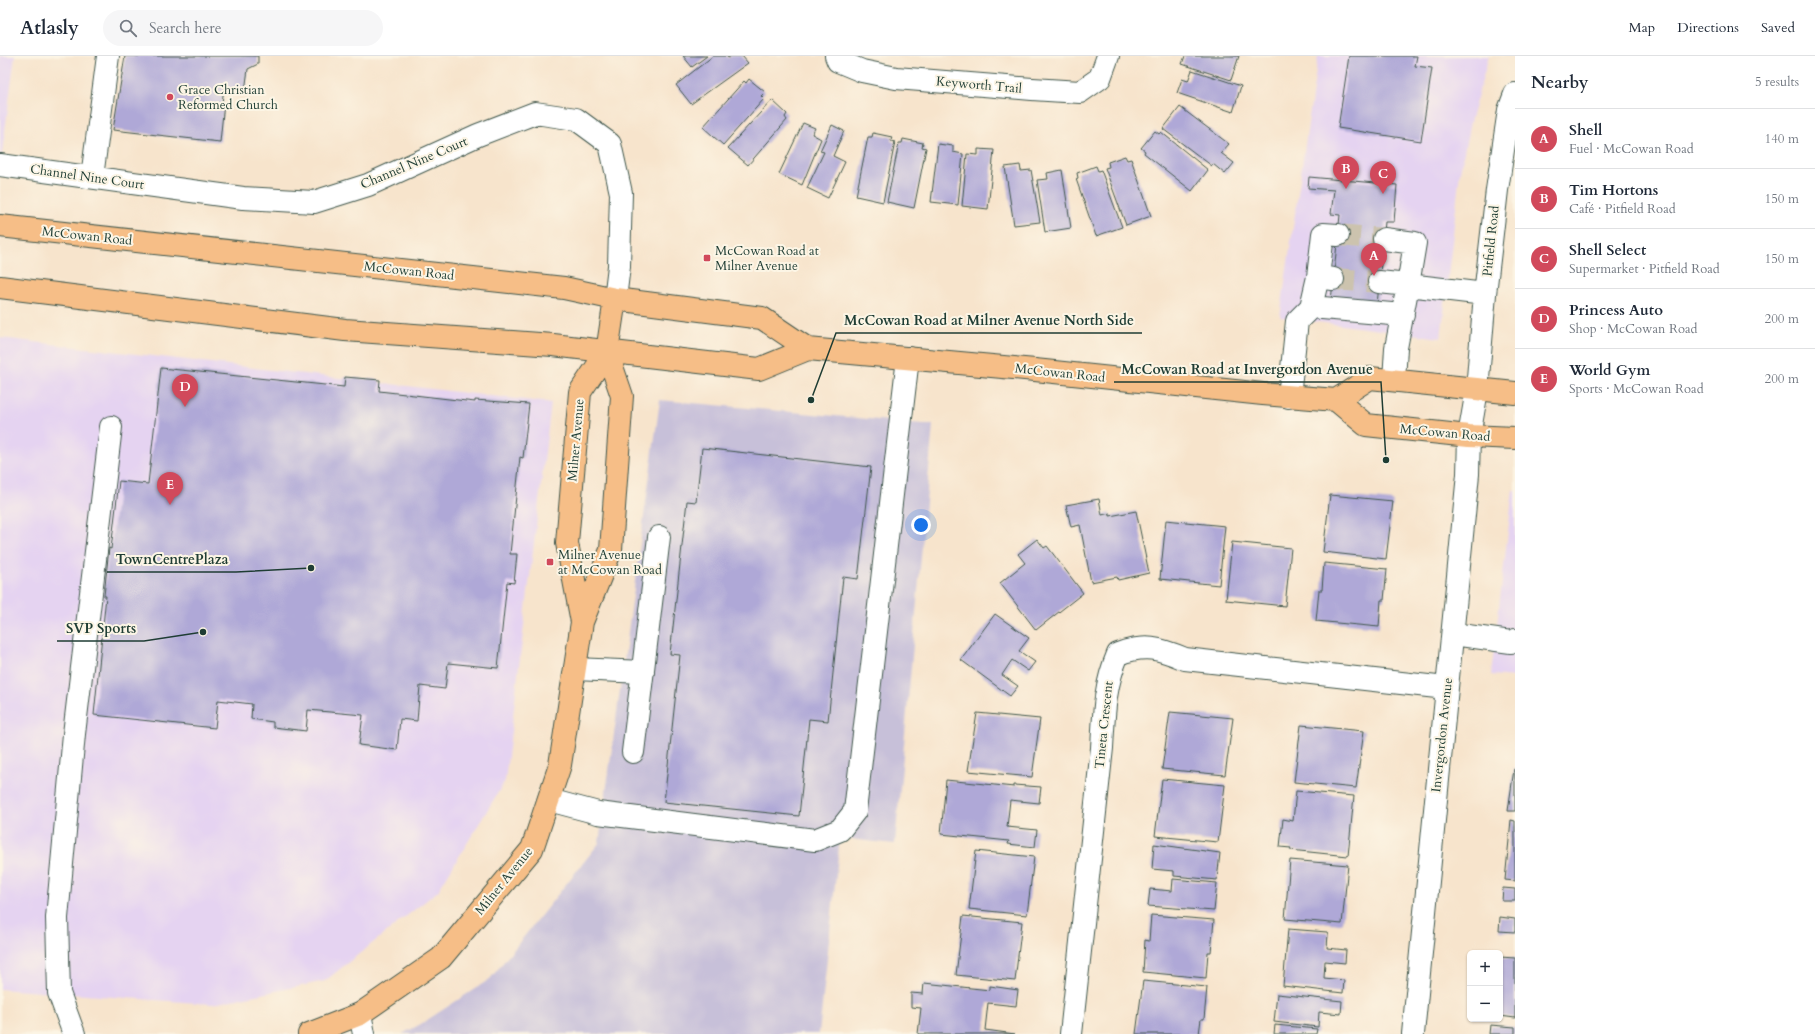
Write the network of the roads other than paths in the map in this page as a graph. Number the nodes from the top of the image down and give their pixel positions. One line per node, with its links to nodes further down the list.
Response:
1 (108, 56): 6 (street)
2 (836, 56): 3 (street, Keyworth Trail)
3 (1108, 56)
4 (1515, 94): 13 (street, Pitfield Road)
5 (0, 165): 6 (street, Channel Nine Court)
6 (92, 177): 14 (street, Channel Nine Court)
7 (0, 226): 14 (main road, McCowan Road)
8 (1338, 235): 15 (street)
9 (1384, 239): 11 (street)
10 (1379, 282): 11 (street)
11 (1408, 285): 13 (street); 16 (street)
12 (0, 287): 18 (main road, McCowan Road)
13 (1485, 294): 21 (street, Pitfield Road)
14 (615, 299): 17 (main road, McCowan Road); 18 (main road, Channel Nine Court)
15 (1311, 307): 16 (street); 23 (street)
16 (1403, 315): 20 (street)
17 (808, 349): 18 (main road, McCowan Road); 19 (main road, McCowan Road)
18 (607, 352): 29 (main road, Milner Avenue); 29 (main road, Milner Avenue)
19 (908, 358): 23 (main road, McCowan Road); 36 (street)
20 (1394, 380): 21 (main road); 24 (main road)
21 (1477, 390): 22 (main road); 26 (street, Pitfield Road)
22 (1515, 393)
23 (1289, 397): 24 (main road, McCowan Road)
24 (1336, 400): 26 (main road, McCowan Road)
25 (111, 427): 38 (street)
26 (1469, 436): 27 (main road, McCowan Road); 30 (street, Invergordon Avenue)
27 (1515, 438)
28 (659, 537): 33 (street)
29 (582, 622): 32 (main road, Milner Avenue)
30 (1453, 634): 31 (street); 34 (street, Invergordon Avenue)
31 (1515, 640)
32 (575, 669): 33 (street); 36 (main road, Milner Avenue)
33 (643, 672): 35 (street)
34 (1446, 688): 40 (street, Tineta Crescent); 41 (street, Invergordon Avenue)
35 (633, 752)
36 (549, 800): 37 (main road, Milner Avenue)
37 (362, 1024): 39 (main road, Milner Avenue)
38 (74, 1034)
39 (310, 1034)
40 (1071, 1034)
41 (1413, 1034)

